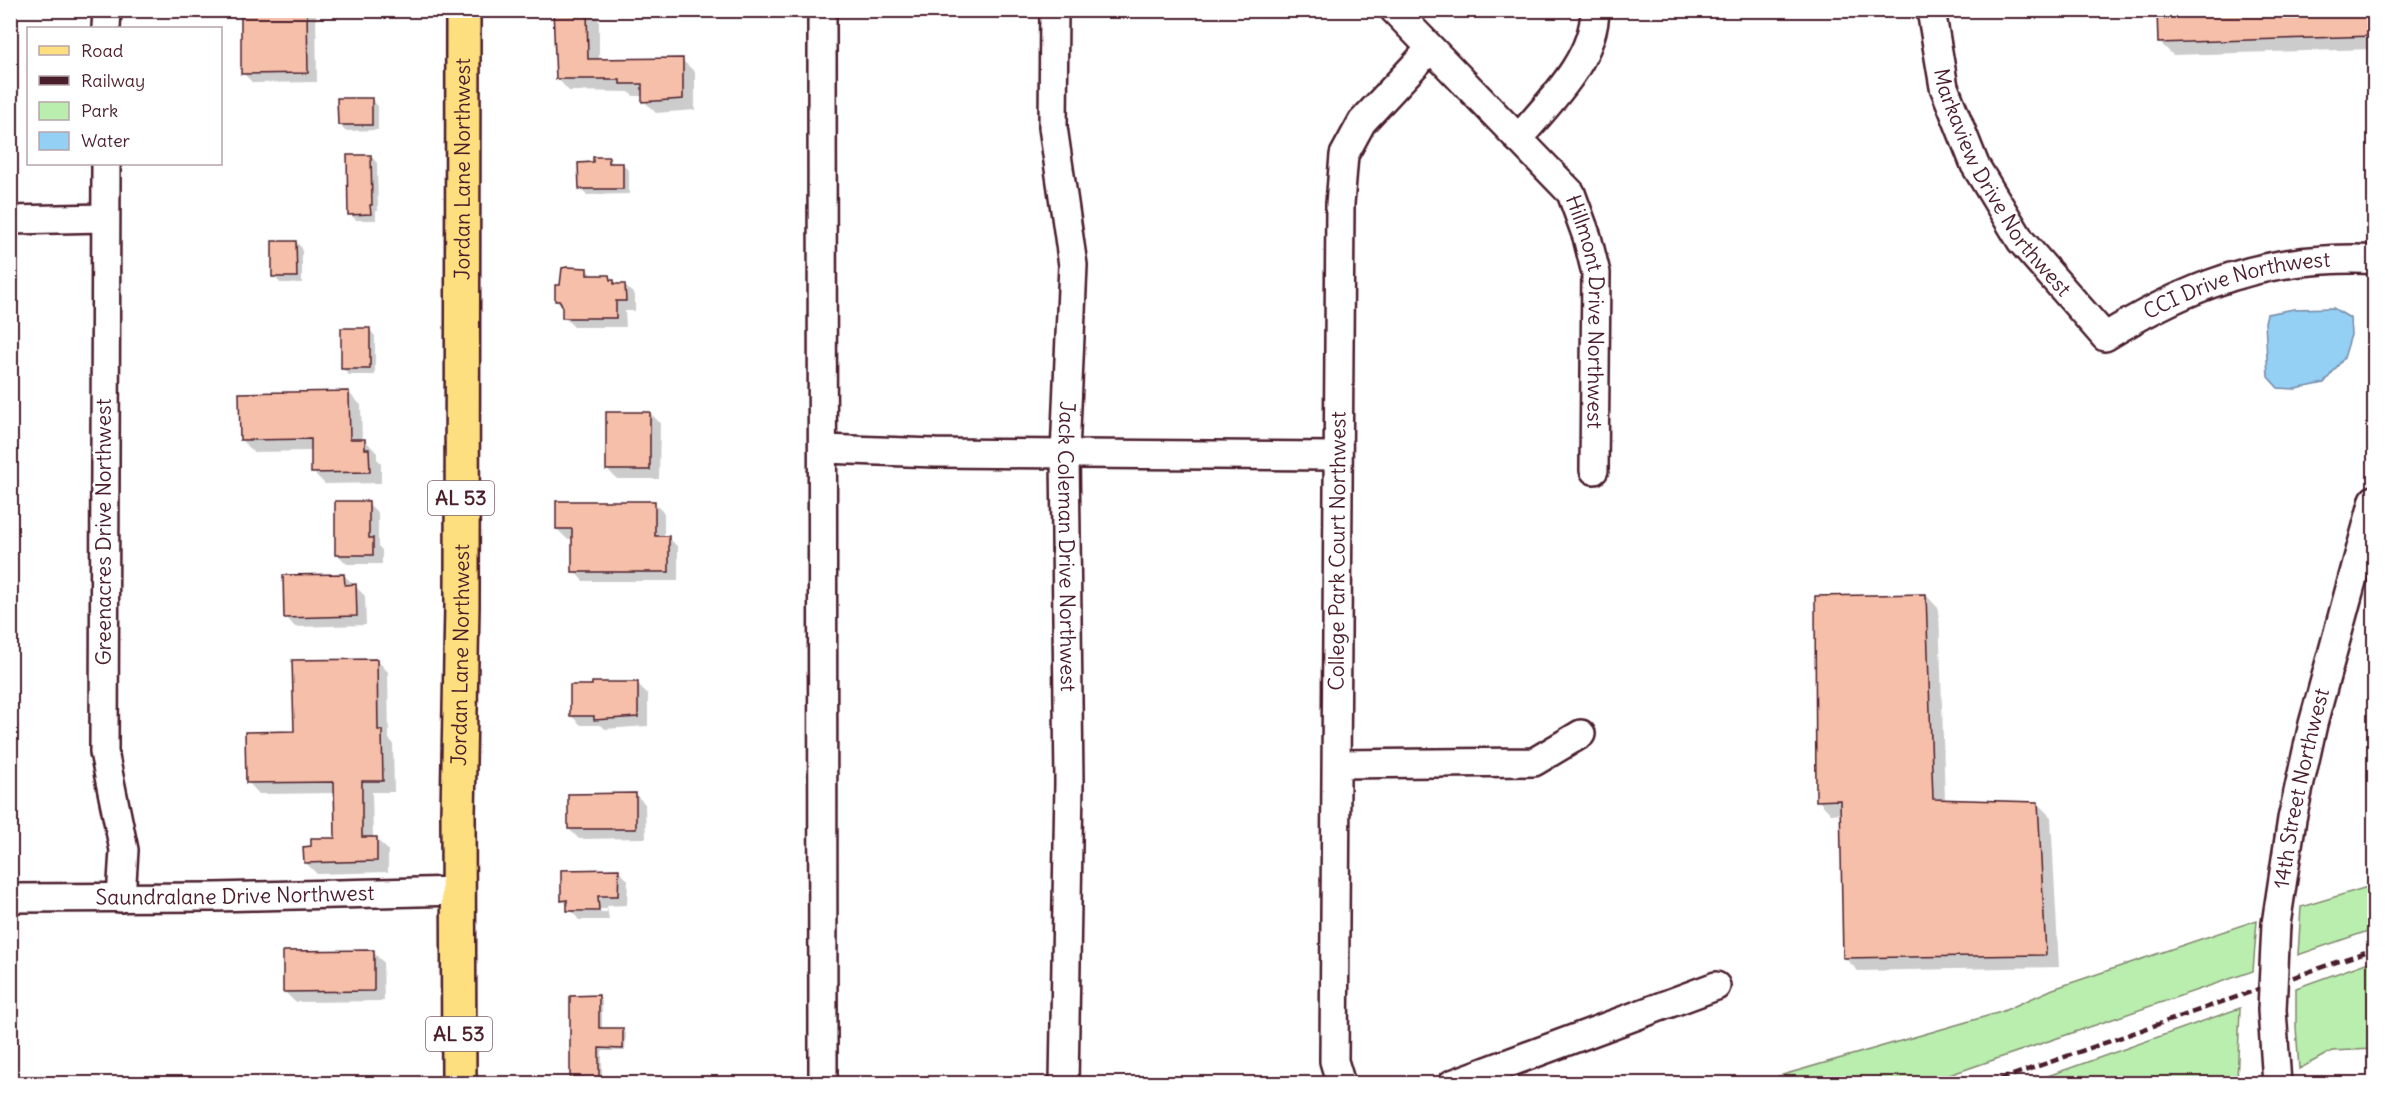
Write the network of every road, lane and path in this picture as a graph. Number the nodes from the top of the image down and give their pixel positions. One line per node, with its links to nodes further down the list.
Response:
1 (107, 10): 8 (street)
2 (463, 10): 23 (main road, Jordan Lane Northwest / AL 53)
3 (822, 10): 16 (street)
4 (1054, 10): 17 (street, Jack Coleman Drive Northwest)
5 (1394, 10): 9 (street, Hillmont Drive Northwest)
6 (1595, 10): 10 (street)
7 (1931, 10): 15 (street, Markaview Drive Northwest)
8 (106, 27)
9 (1430, 49): 10 (street, Hillmont Drive Northwest); 18 (street, College Park Court Northwest)
10 (1518, 139): 19 (street, Hillmont Drive Northwest)
11 (106, 165): 12 (street, Greenacres Drive Northwest)
12 (105, 218): 13 (street); 25 (street, Greenacres Drive Northwest)
13 (10, 220)
14 (2374, 260): 15 (street, CCI Drive Northwest)
15 (2105, 338)
16 (823, 449): 17 (street); 28 (street)
17 (1065, 454): 18 (street); 29 (street, Jack Coleman Drive Northwest)
18 (1336, 456): 22 (street, College Park Court Northwest)
19 (1594, 470)
20 (2374, 500): 32 (street, 14th Street Northwest, bridge)
21 (1581, 734): 22 (street)
22 (1337, 765): 30 (street, College Park Court Northwest)
23 (459, 891): 25 (street, Saundralane Drive Northwest); 27 (main road, Jordan Lane Northwest / AL 53)
24 (10, 898): 25 (street, Saundralane Drive Northwest)
25 (121, 898)
26 (1716, 986): 31 (street)
27 (459, 1083)
28 (823, 1083)
29 (1064, 1083)
30 (1341, 1083)
31 (1452, 1083)
32 (2277, 1083)

